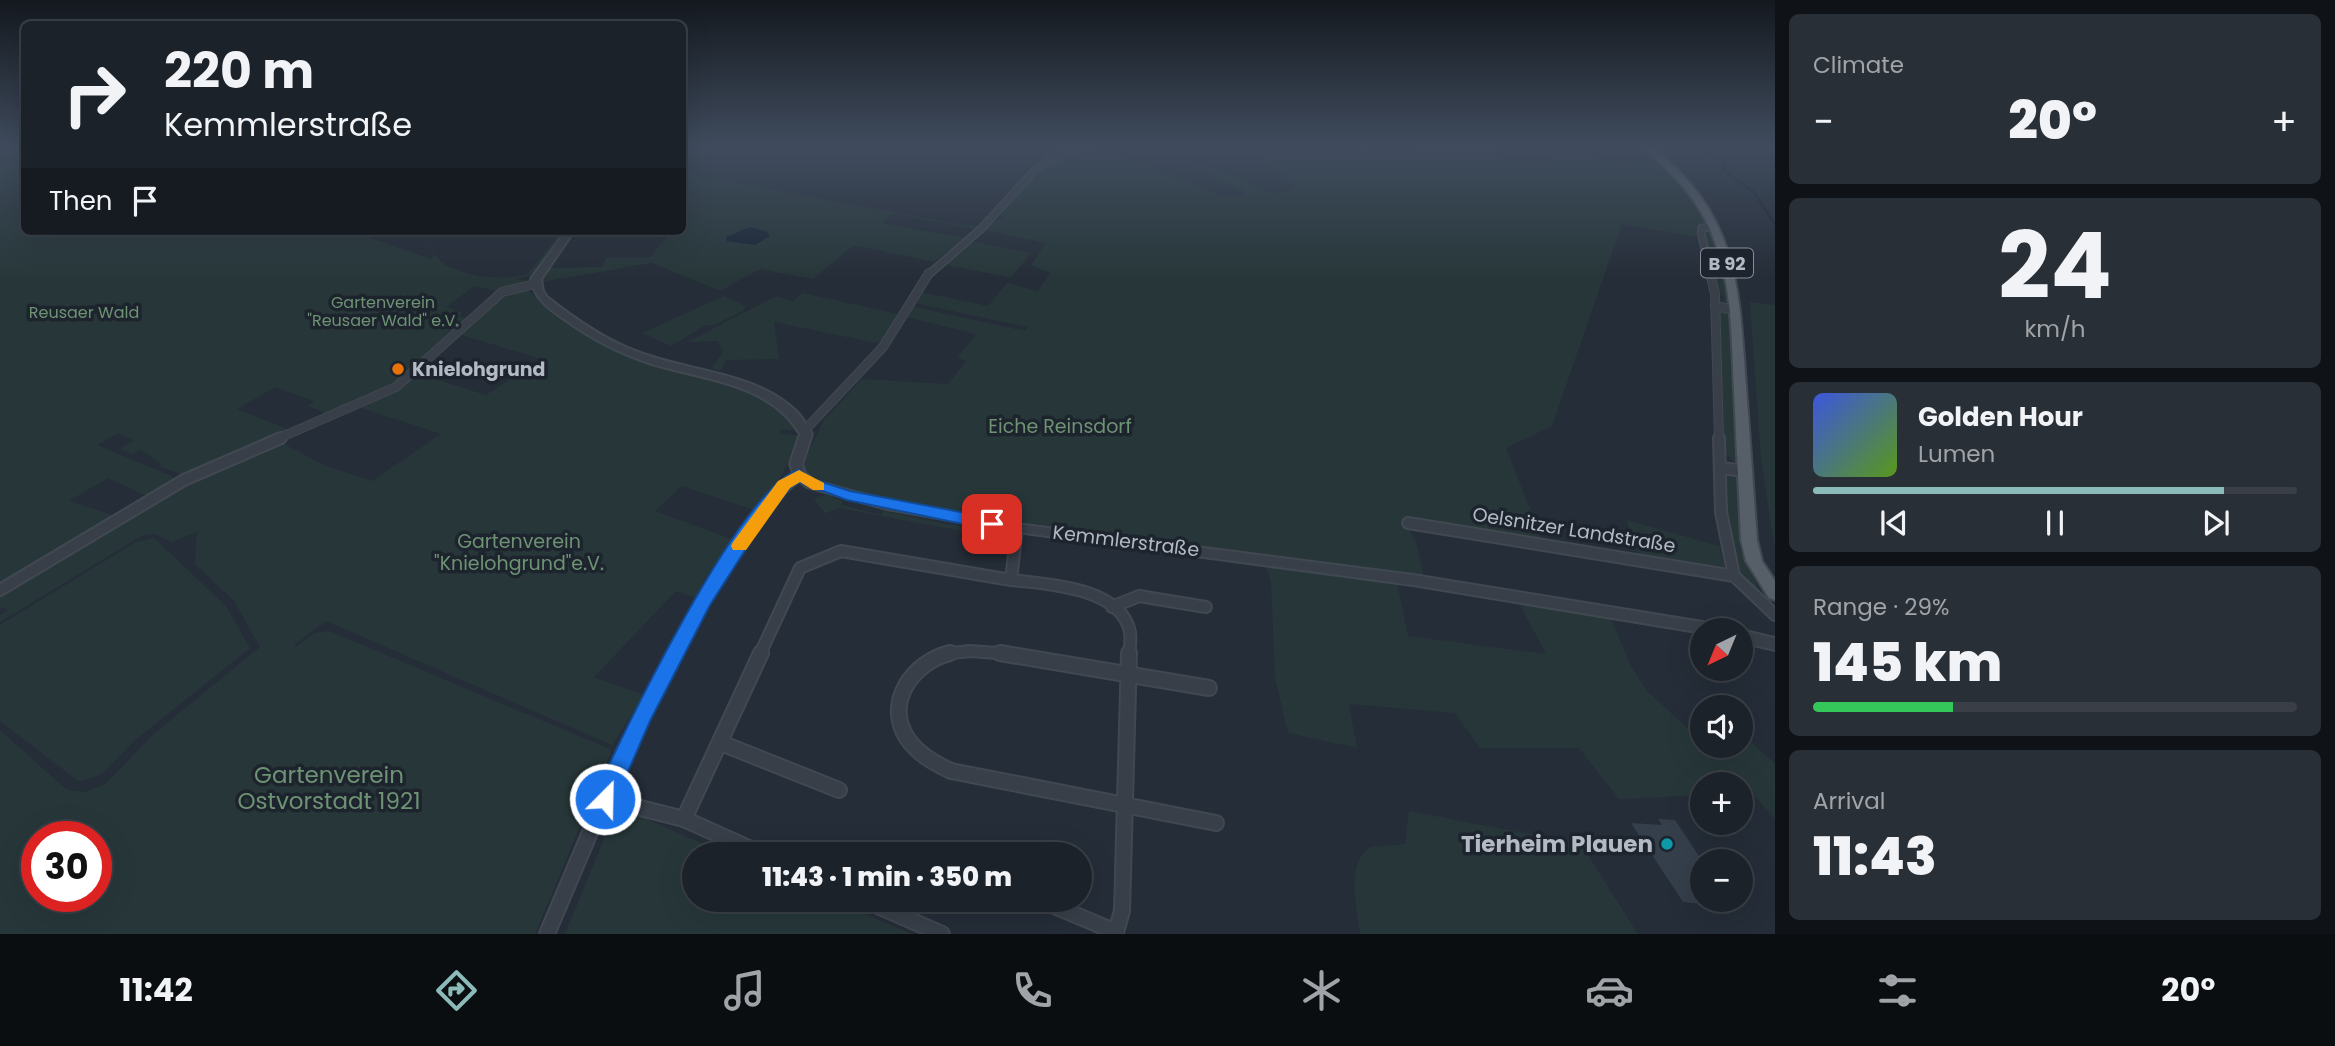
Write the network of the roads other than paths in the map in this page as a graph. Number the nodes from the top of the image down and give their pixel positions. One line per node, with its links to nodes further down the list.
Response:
1 (1015, 192): 8 (street)
2 (1692, 192): 3 (main road, B 92)
3 (1713, 227): 6 (street); 7 (main road, B 92)
4 (567, 235): 5 (street)
5 (535, 284): 8 (street); 16 (street)
6 (1715, 306): 7 (street); 9 (street)
7 (1735, 310): 10 (main road, B 92)
8 (805, 430): 11 (street)
9 (1722, 468): 10 (street); 14 (street)
10 (1744, 471): 17 (main road, B 92)
11 (799, 475): 13 (street, Kemmlerstraße); 28 (street)
12 (1408, 523): 14 (street, Oelsnitzer Landstraße)
13 (1017, 528): 15 (street); 21 (street, Kemmlerstraße)
14 (1734, 576): 20 (street)
15 (1010, 580): 18 (street); 26 (street)
16 (0, 590)
17 (1775, 594)
18 (1112, 607): 19 (street); 24 (street)
19 (1206, 607)
20 (1775, 615)
21 (1690, 626)
22 (1754, 639): 23 (street)
23 (1775, 644)
24 (1129, 675): 25 (street); 29 (street); 29 (street)
25 (1209, 688)
26 (721, 743): 27 (street); 30 (street)
27 (839, 790)
28 (605, 799): 30 (street); 36 (street)
29 (1125, 806): 31 (street); 35 (street)
30 (684, 819): 32 (street)
31 (1216, 822)
32 (735, 842)
33 (892, 912): 37 (street)
34 (1069, 912): 35 (street)
35 (1118, 933)
36 (547, 934)
37 (942, 934)

